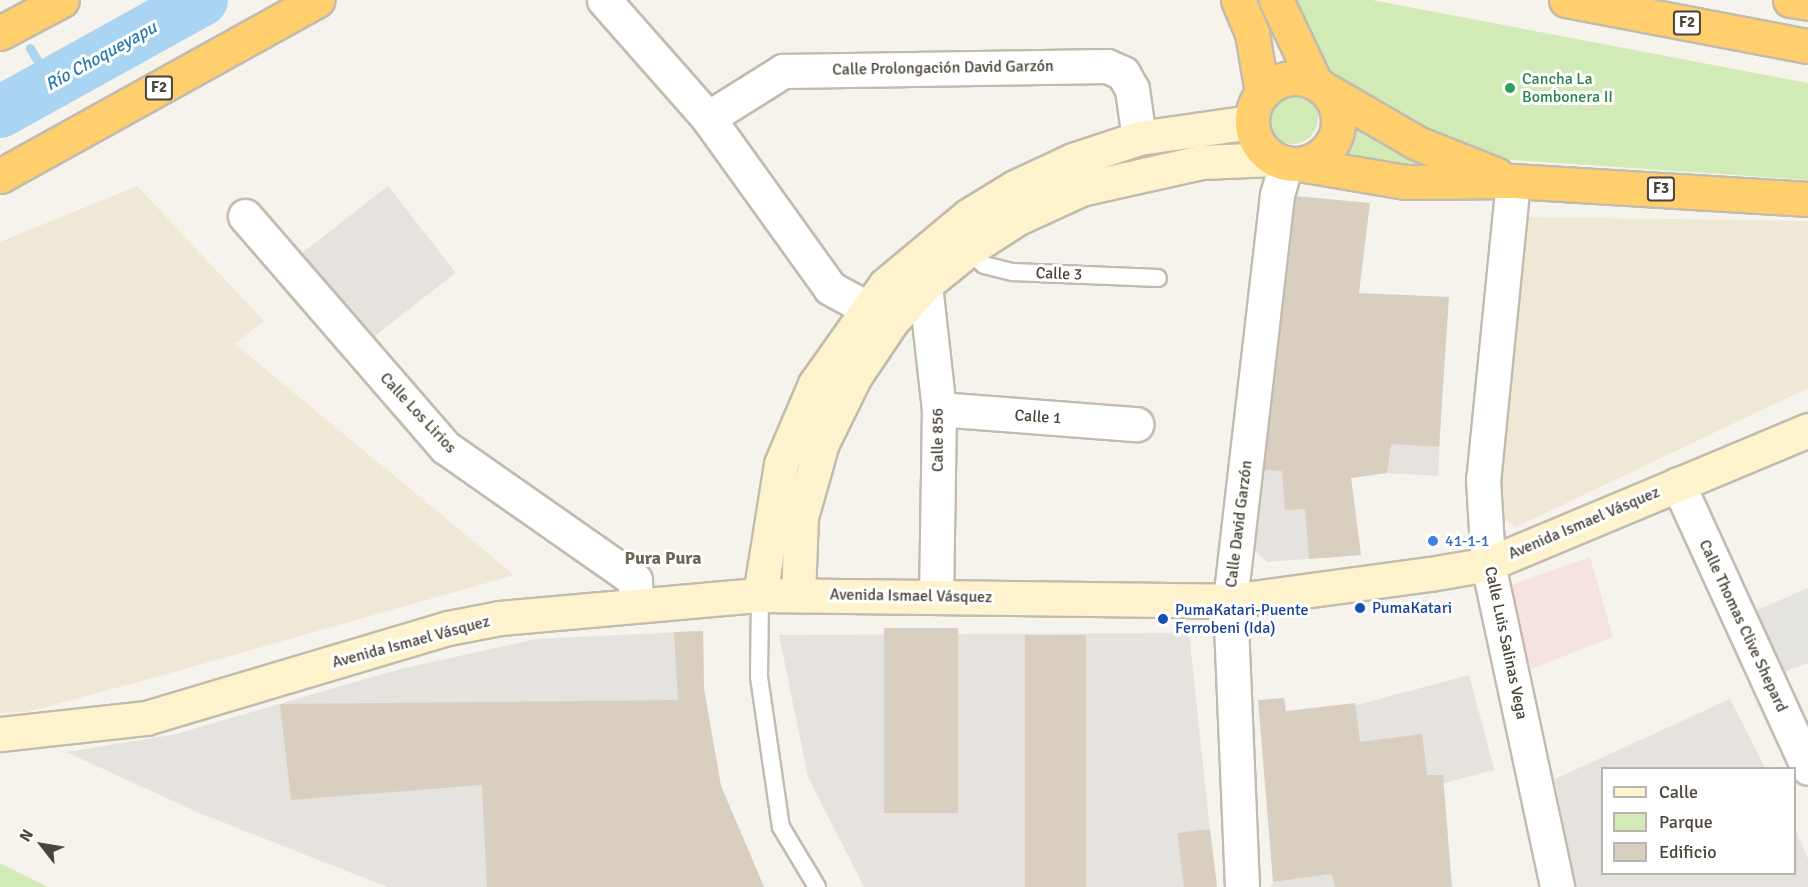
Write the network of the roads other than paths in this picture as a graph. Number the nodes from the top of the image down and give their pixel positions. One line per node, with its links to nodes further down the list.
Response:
1 (62, 0): 9 (highway)
2 (318, 0): 16 (highway, F2)
3 (604, 0): 13 (street)
4 (1238, 0): 12 (highway)
5 (1566, 0): 10 (highway, F2)
6 (1790, 0): 7 (highway)
7 (1808, 3)
8 (1281, 12): 11 (highway)
9 (0, 33)
10 (1808, 46)
11 (1321, 86): 12 (highway, F3); 15 (highway); 17 (highway, F3)
12 (1257, 107): 14 (main road); 15 (highway)
13 (708, 117): 14 (street, Calle Prolongación David Garzón); 23 (street)
14 (1139, 138): 23 (main road)
15 (1286, 162): 17 (highway, F3); 20 (main road); 32 (street, Calle David Garzón)
16 (0, 176)
17 (1513, 181): 18 (highway, F3); 28 (street, Calle Luis Salinas Vega)
18 (1808, 198)
19 (245, 216): 33 (street, Calle Los Lirios)
20 (968, 250): 21 (lane, Calle 3); 22 (main road)
21 (1158, 278)
22 (925, 285): 24 (street, Calle 856); 30 (main road)
23 (867, 308): 29 (main road)
24 (939, 409): 25 (street, Calle 1); 31 (street, Calle 856)
25 (1136, 424)
26 (1808, 430): 27 (main road, Avenida Ismael Vásquez)
27 (1678, 483): 28 (main road, Avenida Ismael Vásquez); 35 (street, Calle Thomas Clive Shepard)
28 (1488, 564): 32 (main road, Avenida Ismael Vásquez); 38 (street, Calle Luis Salinas Vega)
29 (759, 595): 30 (main road, Avenida Ismael Vásquez); 33 (main road, Avenida Ismael Vásquez); 36 (lane)
30 (798, 595): 31 (main road, Avenida Ismael Vásquez)
31 (936, 596): 32 (main road, Avenida Ismael Vásquez)
32 (1230, 601): 37 (street, Calle David Garzón)
33 (636, 603): 34 (main road, Avenida Ismael Vásquez)
34 (0, 734)
35 (1808, 768)
36 (818, 887)
37 (1242, 887)
38 (1557, 887)

